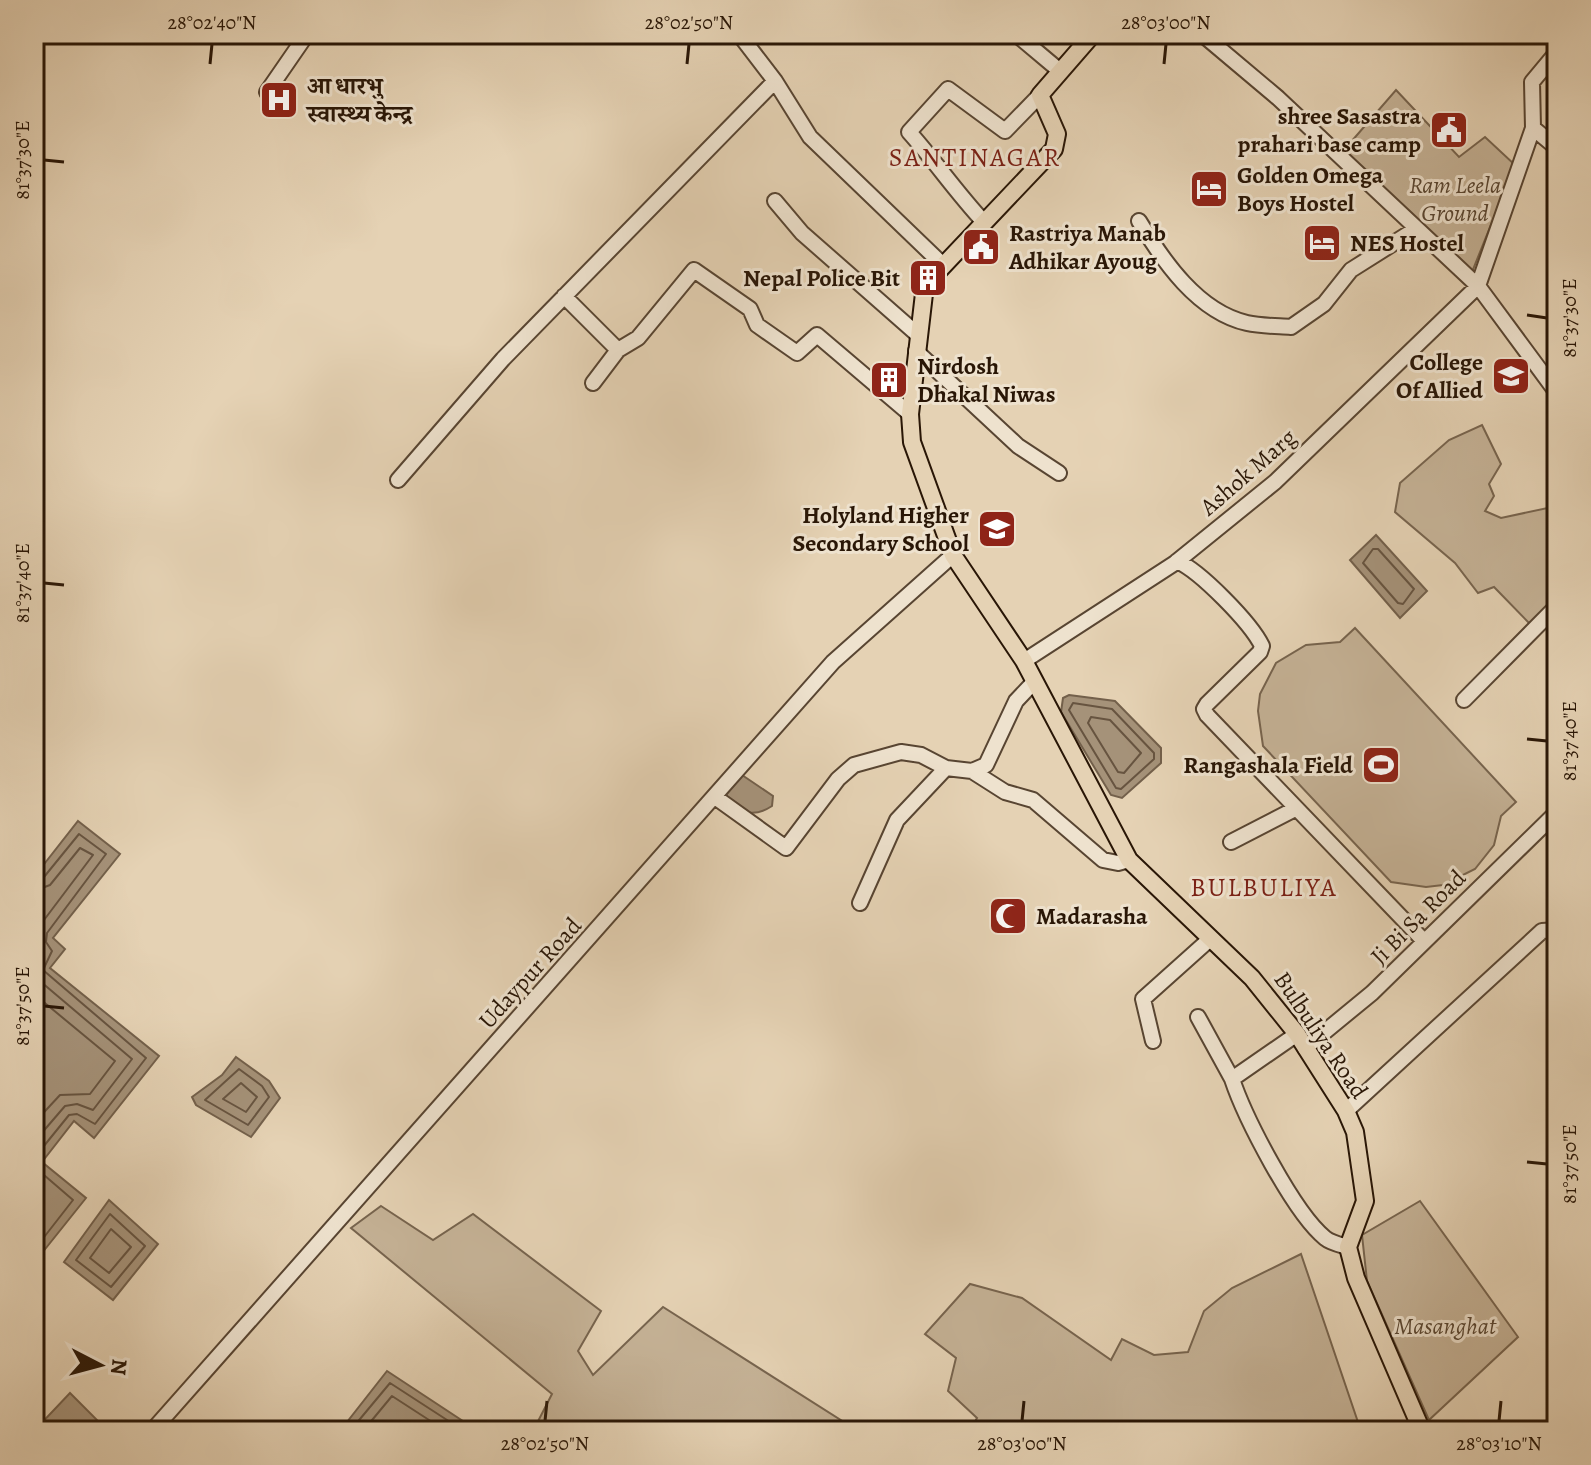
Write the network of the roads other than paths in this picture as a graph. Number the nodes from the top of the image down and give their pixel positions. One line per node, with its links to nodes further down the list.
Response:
1 (307, 34): 9 (street)
2 (739, 34): 8 (street)
3 (1016, 34): 7 (street)
4 (1093, 34): 7 (main road)
5 (1202, 34): 16 (street)
6 (1557, 52): 11 (street)
7 (1060, 71): 10 (main road)
8 (775, 81): 17 (street); 19 (street)
9 (267, 92)
10 (1040, 95): 14 (main road, Bulbuliya Road); 14 (street)
11 (1533, 128): 12 (street); 18 (street)
12 (1557, 148)
13 (775, 201): 20 (street)
14 (983, 221): 17 (main road, Bulbuliya Road)
15 (1139, 221): 16 (street)
16 (1416, 229): 18 (street)
17 (943, 265): 20 (main road, Bulbuliya Road)
18 (1478, 286): 24 (street); 29 (street, Ashok Marg)
19 (564, 296): 21 (street); 27 (street)
20 (917, 334): 22 (main road, Bulbuliya Road)
21 (618, 350): 23 (street); 25 (street)
22 (916, 351): 25 (main road, Bulbuliya Road); 26 (street)
23 (593, 383)
24 (1557, 393)
25 (910, 414): 28 (main road, Bulbuliya Road)
26 (1059, 473)
27 (398, 480)
28 (953, 555): 31 (main road, Bulbuliya Road); 36 (street, Udaypur Road)
29 (1177, 561): 31 (street, Ashok Marg); 37 (street)
30 (1557, 606): 33 (street)
31 (1024, 661): 32 (main road, Bulbuliya Road)
32 (1033, 683): 35 (street); 40 (main road, Bulbuliya Road)
33 (1464, 700)
34 (946, 768): 35 (street); 36 (street); 41 (street)
35 (972, 771): 40 (street)
36 (715, 797): 51 (street, Udaypur Road)
37 (1295, 809): 39 (street); 44 (street)
38 (1557, 812): 44 (street, Ji Bi Sa Road)
39 (1231, 842)
40 (1129, 860): 43 (main road, Bulbuliya Road)
41 (860, 903)
42 (1557, 930): 49 (street)
43 (1210, 939): 46 (street); 47 (main road, Bulbuliya Road)
44 (1423, 940): 47 (street, Ji Bi Sa Road)
45 (1198, 1017): 48 (street)
46 (1153, 1041)
47 (1301, 1041): 48 (street, Ji Bi Sa Road); 49 (main road, Bulbuliya Road)
48 (1232, 1079): 50 (street)
49 (1346, 1111): 50 (main road, Bulbuliya Road)
50 (1348, 1247): 52 (main road)
51 (152, 1431)
52 (1422, 1431)

